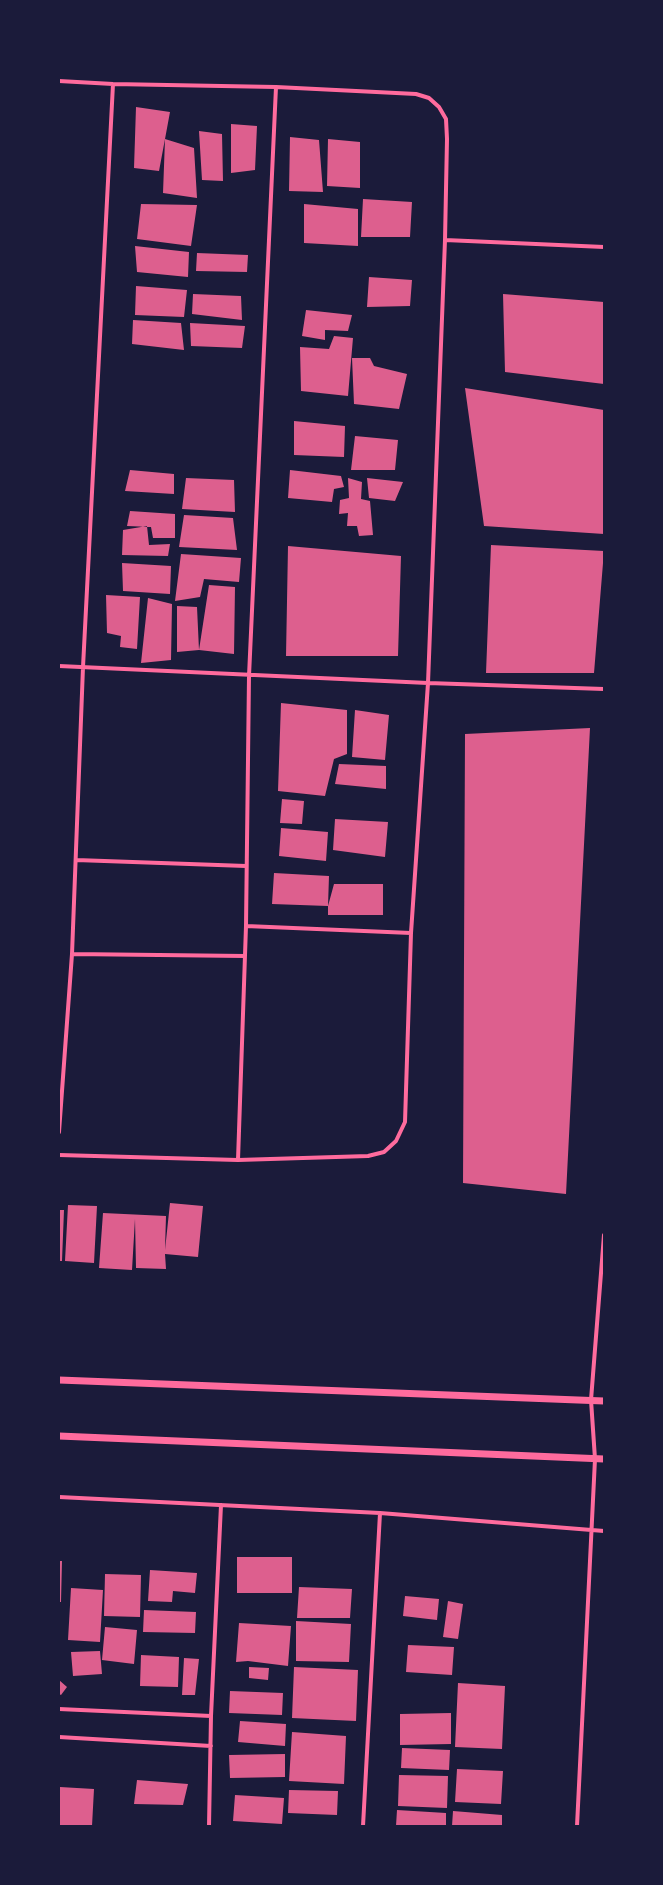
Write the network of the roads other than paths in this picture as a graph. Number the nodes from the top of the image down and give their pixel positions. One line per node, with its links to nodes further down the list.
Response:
1 (59, 81): 2 (street)
2 (113, 84): 3 (street); 7 (street)
3 (276, 87): 4 (street); 8 (street)
4 (445, 240): 5 (street); 9 (street)
5 (604, 247)
6 (59, 666): 7 (street)
7 (83, 667): 8 (street); 11 (street)
8 (249, 676): 9 (street); 12 (street)
9 (428, 683): 10 (street); 14 (street)
10 (604, 689)
11 (76, 860): 12 (street); 15 (street)
12 (246, 866): 13 (street)
13 (246, 926): 14 (street); 16 (street)
14 (411, 934): 19 (street)
15 (72, 954): 16 (street); 17 (street)
16 (245, 956): 19 (street)
17 (59, 1132)
18 (59, 1155): 19 (street)
19 (238, 1160)
20 (604, 1235): 22 (street)
21 (59, 1380): 22 (street)
22 (591, 1400): 23 (street); 25 (street)
23 (604, 1401)
24 (59, 1436): 25 (street)
25 (595, 1459): 26 (street); 30 (street)
26 (604, 1459)
27 (59, 1497): 28 (street)
28 (221, 1505): 29 (street); 33 (street)
29 (380, 1513): 30 (street); 37 (street)
30 (591, 1530): 31 (street); 38 (street)
31 (604, 1531)
32 (59, 1709): 33 (street)
33 (211, 1716): 35 (street)
34 (59, 1737): 35 (street)
35 (211, 1746): 36 (street)
36 (210, 1826)
37 (363, 1826)
38 (576, 1826)

